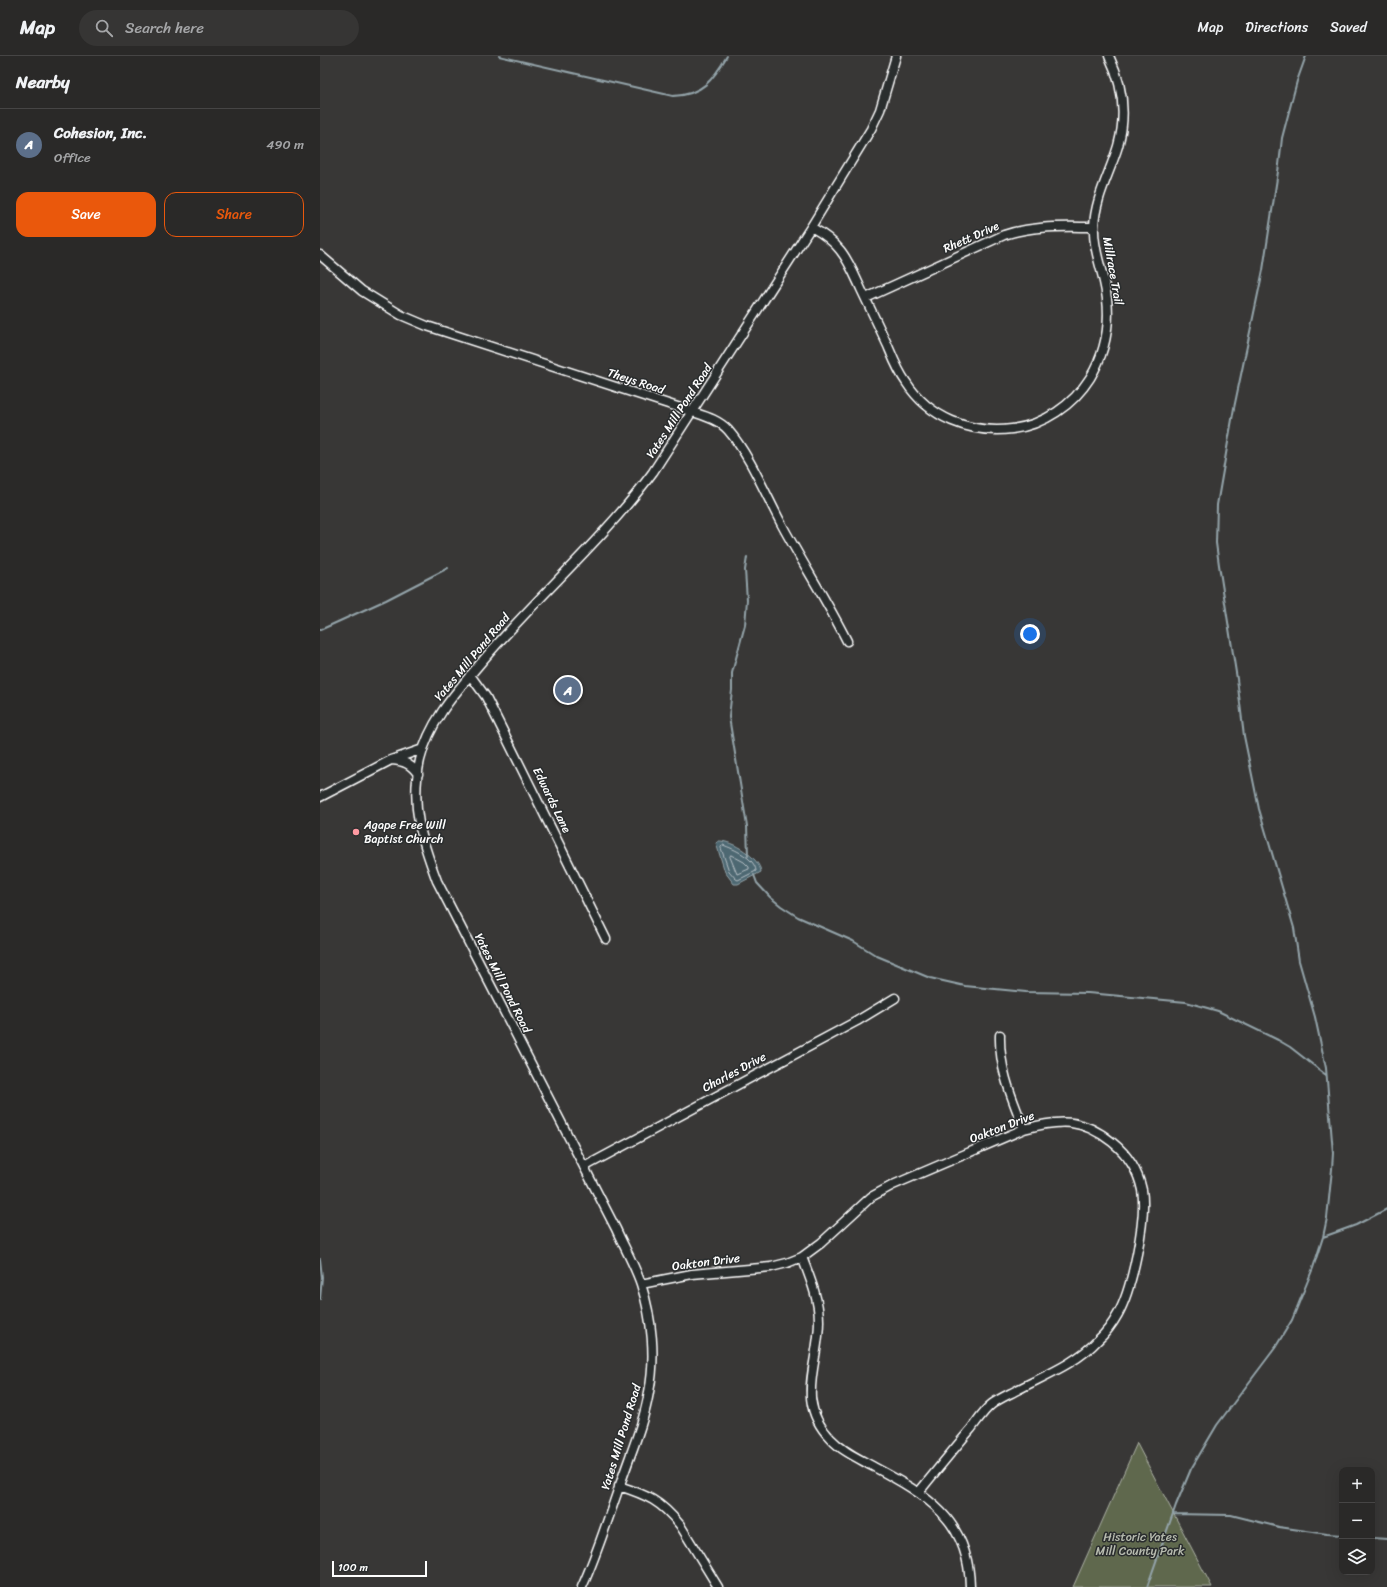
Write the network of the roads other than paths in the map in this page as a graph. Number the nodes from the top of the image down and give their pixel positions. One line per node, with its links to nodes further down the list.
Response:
1 (896, 56): 3 (street, Yates Mill Pond Road)
2 (1109, 56): 4 (street, Millrace Trail)
3 (811, 227): 6 (street, Millrace Trail); 7 (street, Yates Mill Pond Road)
4 (1094, 227): 6 (street, Rhett Drive); 6 (street, Millrace Trail)
5 (320, 255): 7 (street, Theys Road)
6 (866, 298)
7 (693, 412): 8 (street, Theys Road); 9 (street, Yates Mill Pond Road)
8 (847, 641)
9 (470, 675): 10 (street, Yates Mill Pond Road); 14 (street, Edwards Lane)
10 (423, 749): 11 (street); 12 (street, Yates Mill Pond Road)
11 (391, 760): 12 (street); 13 (street)
12 (418, 774): 18 (street, Yates Mill Pond Road)
13 (320, 796)
14 (606, 939)
15 (895, 998): 18 (street, Charles Drive)
16 (1000, 1035): 17 (street)
17 (1024, 1129): 19 (street, Oakton Drive); 22 (street, Oakton Drive)
18 (584, 1167): 20 (street, Yates Mill Pond Road)
19 (802, 1257): 20 (street, Oakton Drive); 22 (street)
20 (641, 1284): 21 (street, Yates Mill Pond Road)
21 (619, 1486): 23 (street, Yates Mill Pond Road); 24 (street)
22 (919, 1492): 25 (street)
23 (582, 1587)
24 (718, 1587)
25 (970, 1587)

